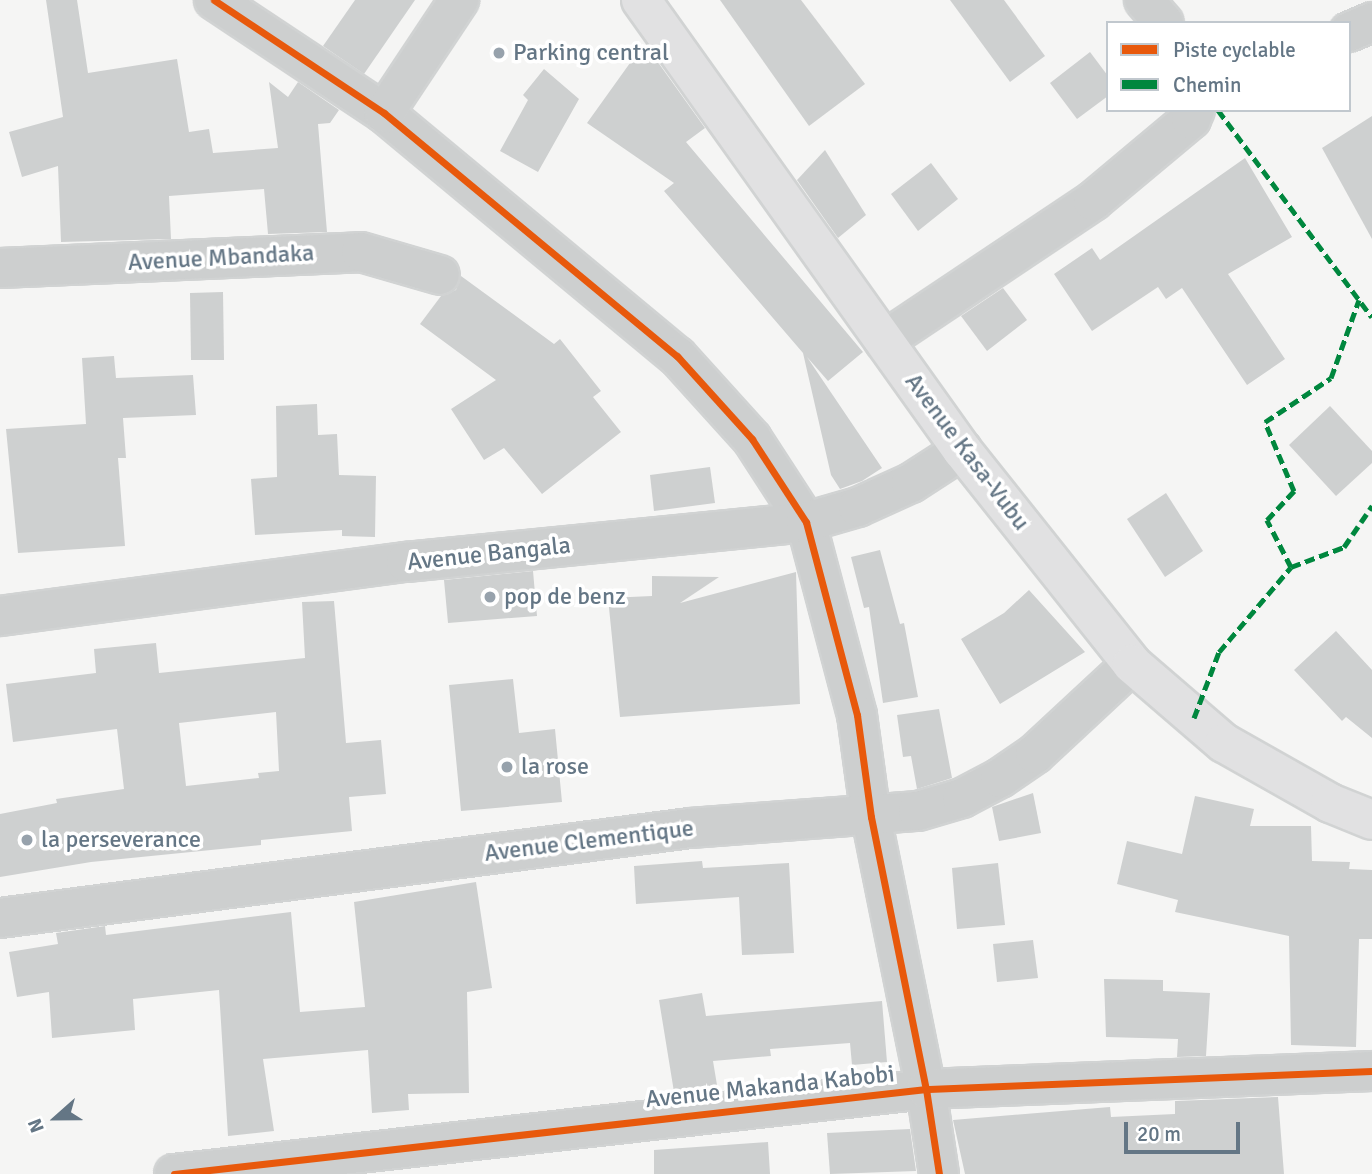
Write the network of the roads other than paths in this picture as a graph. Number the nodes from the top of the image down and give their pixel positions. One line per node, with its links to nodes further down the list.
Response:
1 (214, 0): 9 (street)
2 (459, 0): 9 (street)
3 (641, 0): 12 (highway, Avenue Kasa-Vubu)
4 (1143, 0): 5 (street)
5 (1162, 21)
6 (1372, 22): 7 (street)
7 (1351, 31)
8 (1194, 112): 12 (street)
9 (384, 113): 14 (street)
10 (0, 268): 11 (street, Avenue Mbandaka)
11 (440, 275)
12 (884, 341): 13 (highway, Avenue Kasa-Vubu)
13 (962, 450): 14 (street, Avenue Bangala); 16 (highway, Avenue Kasa-Vubu)
14 (806, 523): 15 (street, Avenue Bangala); 17 (street)
15 (0, 616)
16 (1132, 664): 17 (street, Avenue Clementique); 18 (highway, Avenue Kasa-Vubu)
17 (871, 817): 19 (street, Avenue Clementique); 21 (street)
18 (1372, 820)
19 (0, 918)
20 (1372, 1071): 21 (street, Avenue Makanda Kabobi)
21 (926, 1089): 22 (street, Avenue Makanda Kabobi); 23 (street)
22 (174, 1174)
23 (939, 1174)

